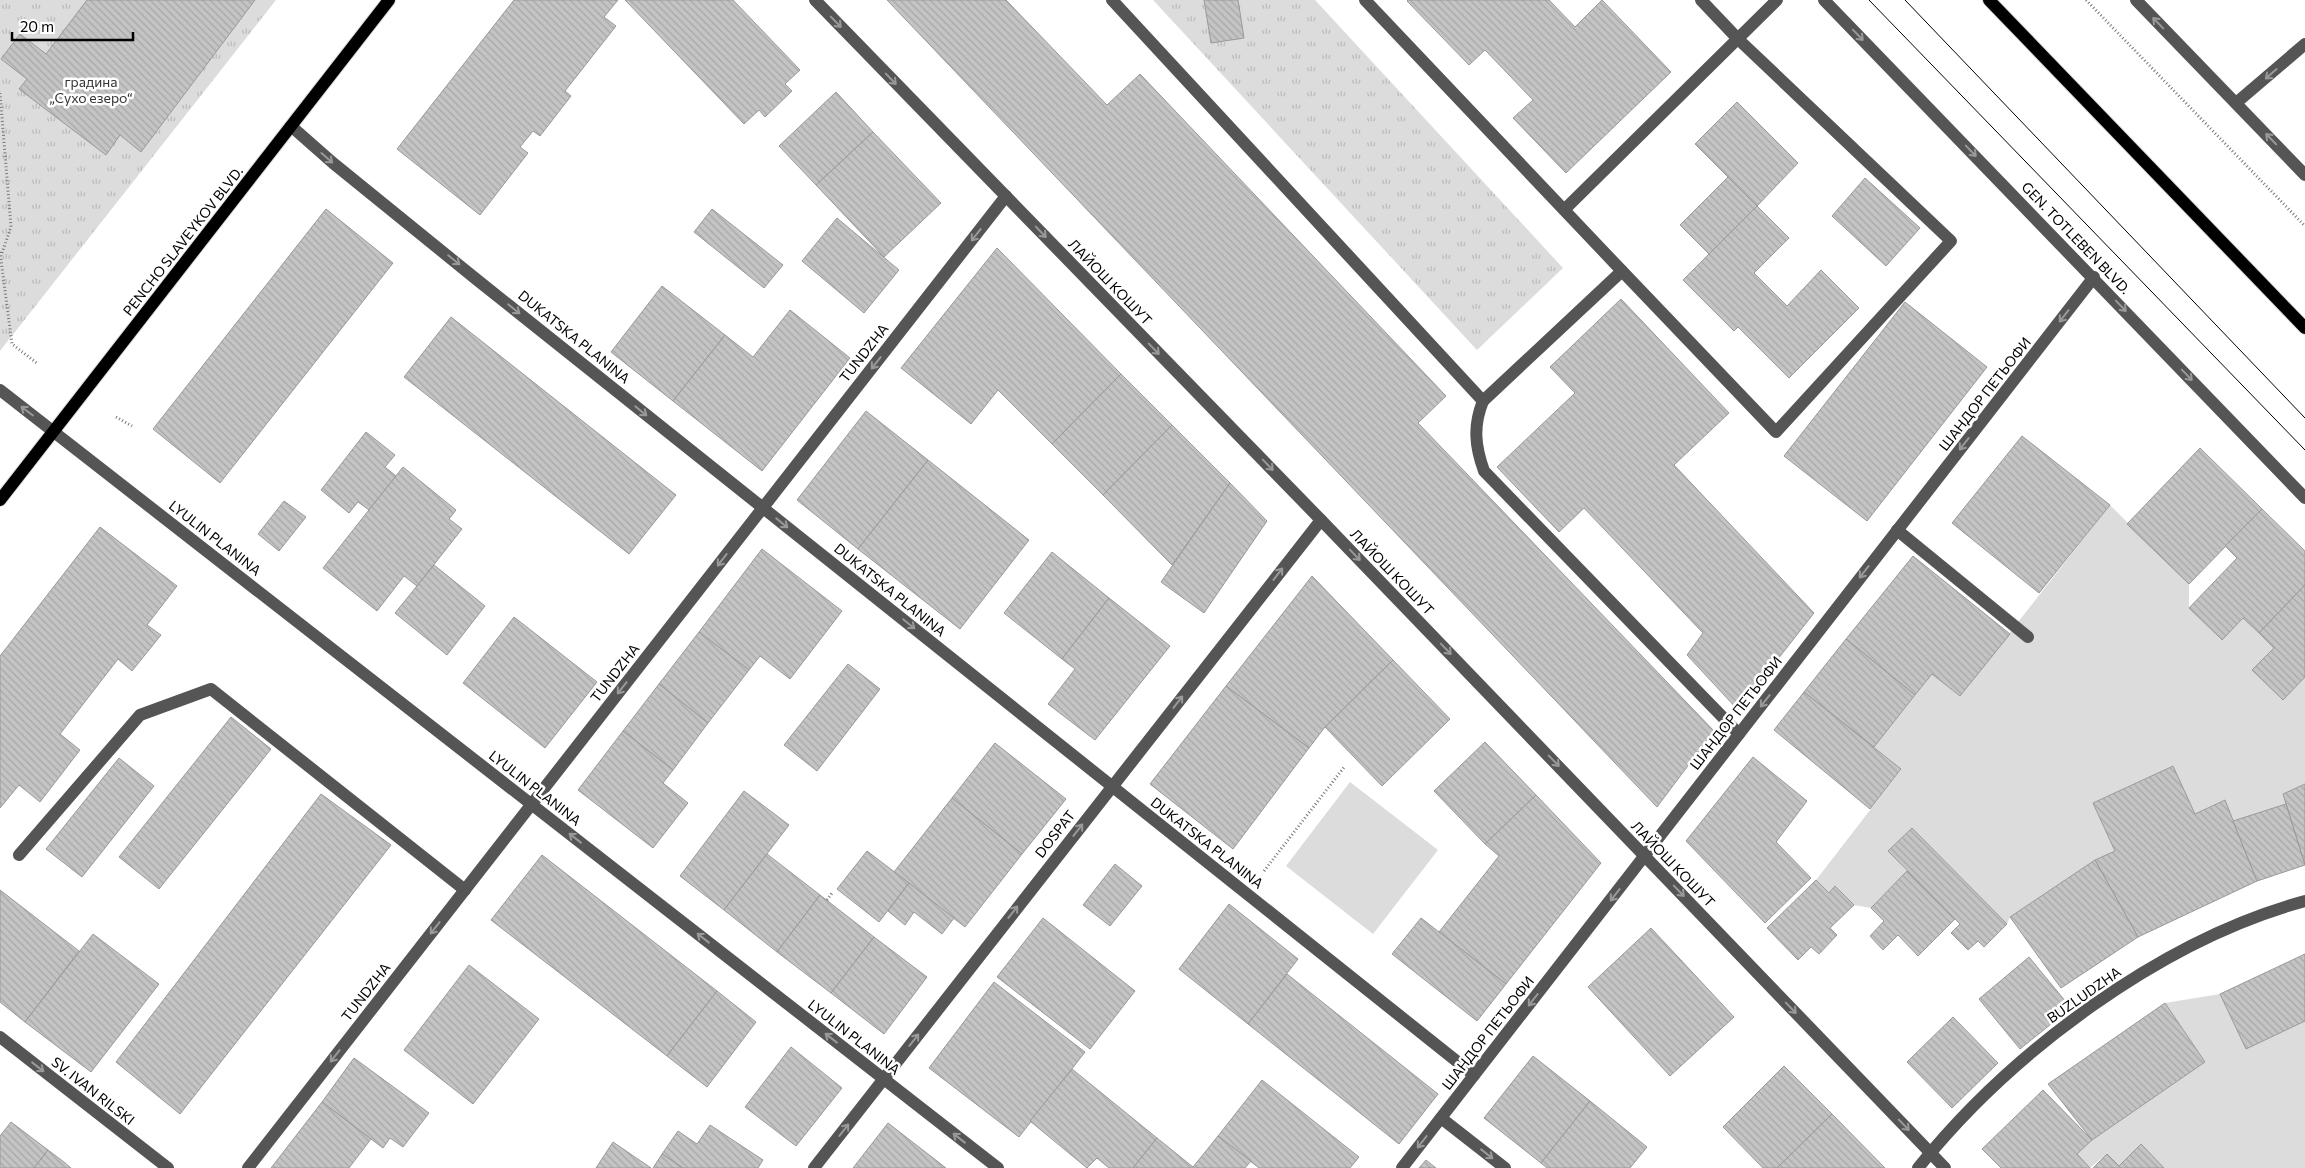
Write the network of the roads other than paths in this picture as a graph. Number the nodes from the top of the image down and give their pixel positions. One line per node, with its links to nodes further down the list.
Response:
1 (388, 0): 13 (main road, PENCHO SLAVEYKOV BLVD.)
2 (815, 0): 15 (street, ЛАЙОШ КОШУТ, one-way to 15)
3 (1112, 0): 21 (street)
4 (1365, 0): 16 (street)
5 (1701, 0): 10 (street)
6 (1777, 0): 10 (street)
7 (1824, 0): 18 (street, GEN. TOTLEBEN BLVD., one-way to 18)
8 (1988, 0): 19 (main road)
9 (2136, 0): 12 (street, one-way to 9)
10 (1738, 39): 16 (street); 17 (street)
11 (2305, 44): 12 (street, one-way to 12)
12 (2236, 104): 14 (street, one-way to 12)
13 (291, 126): 22 (main road, PENCHO SLAVEYKOV BLVD.); 25 (street, DUKATSKA PLANINA, one-way to 25)
14 (2305, 174)
15 (1006, 196): 25 (street, TUNDZHA, one-way to 25); 26 (street, ЛАЙОШ КОШУТ, one-way to 26)
16 (1565, 209): 17 (street)
17 (1622, 271): 21 (street)
18 (2094, 277): 23 (street, GEN. TOTLEBEN BLVD., one-way to 23); 27 (street, ШАНДОР ПЕТЬОФИ, one-way to 27)
19 (2305, 328)
20 (0, 390): 22 (street, LYULIN PLANINA, one-way to 20)
21 (1483, 401): 29 (street)
22 (53, 431): 24 (main road, PENCHO SLAVEYKOV BLVD.); 31 (street, LYULIN PLANINA)
23 (2305, 498)
24 (0, 500)
25 (762, 508): 30 (street, DUKATSKA PLANINA, one-way to 30); 31 (street, TUNDZHA, one-way to 31)
26 (1321, 520): 30 (street, DOSPAT, one-way to 26); 33 (street, ЛАЙОШ КОШУТ, one-way to 33)
27 (1897, 530): 28 (street); 29 (street, ШАНДОР ПЕТЬОФИ, one-way to 29)
28 (2028, 637)
29 (1739, 734): 33 (street, ШАНДОР ПЕТЬОФИ)
30 (1112, 787): 37 (street, DUKATSKA PLANINA); 38 (street, DOSPAT, one-way to 30)
31 (531, 804): 34 (street, TUNDZHA); 38 (street, LYULIN PLANINA, one-way to 31)
32 (19, 854): 34 (street)
33 (1645, 856): 37 (street, ШАНДОР ПЕТЬОФИ, one-way to 37); 40 (street, ЛАЙОШ КОШУТ, one-way to 40)
34 (465, 890): 42 (street, TUNDZHA, one-way to 42)
35 (2305, 902): 40 (street, BUZLUDZHA)
36 (0, 1037): 41 (street, SV. IVAN RILSKI, one-way to 41)
37 (1474, 1075): 39 (street, ШАНДОР ПЕТЬОФИ)
38 (884, 1079): 43 (street, DOSPAT, one-way to 38); 44 (street, LYULIN PLANINA, one-way to 38)
39 (1441, 1118): 45 (street, ШАНДОР ПЕТЬОФИ, one-way to 45); 46 (street, one-way to 46)
40 (1930, 1153): 47 (street, BUZLUDZHA); 48 (street, ЛАЙОШ КОШУТ)
41 (168, 1168)
42 (248, 1168)
43 (814, 1168)
44 (998, 1168)
45 (1402, 1168)
46 (1505, 1168)
47 (1918, 1168)
48 (1945, 1168)

